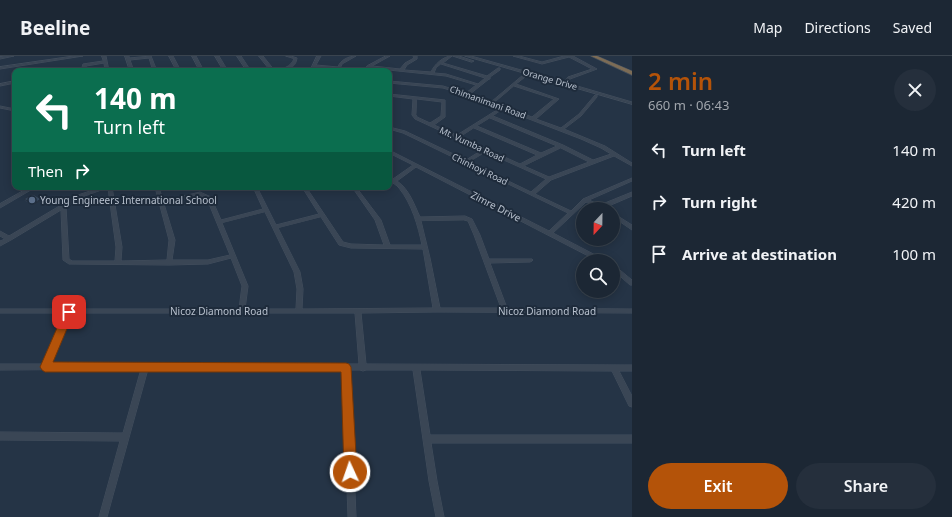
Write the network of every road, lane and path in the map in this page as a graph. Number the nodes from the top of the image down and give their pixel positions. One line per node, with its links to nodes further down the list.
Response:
1 (12, 56): 22 (street)
2 (35, 56): 25 (street)
3 (81, 56): 25 (street)
4 (104, 56): 24 (street)
5 (172, 56): 33 (street)
6 (194, 56): 34 (street)
7 (217, 56): 35 (street)
8 (239, 56): 36 (street)
9 (262, 56): 37 (street)
10 (288, 56): 38 (street)
11 (319, 56): 27 (street)
12 (354, 56): 40 (street)
13 (388, 56): 41 (street)
14 (415, 56): 44 (street)
15 (450, 56): 26 (street)
16 (455, 56): 42 (street)
17 (467, 56): 51 (street, Orange Drive)
18 (515, 56): 19 (street)
19 (569, 56): 51 (street)
20 (593, 56): 45 (highway)
21 (600, 56): 45 (highway)
22 (0, 58)
23 (127, 58): 31 (street); 32 (street)
24 (105, 62): 29 (street); 30 (street)
25 (36, 63): 28 (street)
26 (440, 63): 46 (street); 48 (street)
27 (315, 66): 39 (street)
28 (0, 68)
29 (84, 68)
30 (106, 68)
31 (131, 68)
32 (154, 68)
33 (178, 68)
34 (200, 68)
35 (224, 68)
36 (247, 68)
37 (271, 68)
38 (290, 68)
39 (330, 68)
40 (338, 68)
41 (369, 68)
42 (500, 69): 47 (street); 48 (street)
43 (392, 70): 44 (street)
44 (401, 71): 46 (street)
45 (632, 71)
46 (432, 73): 53 (street)
47 (524, 76): 54 (street); 57 (street)
48 (489, 78): 53 (street)
49 (12, 83): 52 (street)
50 (392, 83): 55 (street, Chimanimani Road)
51 (565, 83): 57 (street, Orange Drive)
52 (0, 85)
53 (479, 85): 55 (street)
54 (514, 85): 59 (street); 65 (street)
55 (467, 94): 59 (street, Chimanimani Road)
56 (392, 95): 58 (street)
57 (598, 95): 60 (street, Orange Drive); 69 (street)
58 (415, 98): 66 (street, Mt. Vumba Road); 66 (street)
59 (492, 103): 61 (street, Chimanimani Road)
60 (632, 103)
61 (504, 107): 64 (street); 65 (street, Chimanimani Road)
62 (0, 108): 63 (street)
63 (12, 110)
64 (490, 116): 67 (street); 71 (street)
65 (533, 119): 69 (street, Chimanimani Road)
66 (430, 125): 70 (street, Mt. Vumba Road)
67 (474, 126): 70 (street); 75 (street)
68 (392, 129): 76 (street, Chinhoyi Road)
69 (561, 130): 74 (street, Chimanimani Road)
70 (457, 137): 72 (street, Mt. Vumba Road)
71 (561, 146): 75 (street); 77 (street)
72 (485, 150): 76 (street); 80 (street, Mt. Vumba Road)
73 (392, 153): 78 (street, Zimre Drive)
74 (614, 154): 77 (street); 79 (street, Chimanimani Road)
75 (541, 155): 80 (street)
76 (466, 162): 92 (street, Chinhoyi Road)
77 (593, 162): 81 (street)
78 (416, 165): 84 (street); 109 (street, Zimre Drive)
79 (632, 165)
80 (520, 166): 81 (street, Mt. Vumba Road)
81 (549, 178): 92 (street)
82 (392, 179): 84 (street)
83 (632, 179): 94 (street)
84 (395, 180): 103 (street)
85 (29, 190): 98 (street)
86 (98, 190): 99 (street)
87 (110, 190): 118 (street)
88 (158, 190): 97 (street)
89 (256, 190): 100 (street)
90 (306, 190): 102 (street)
91 (356, 190): 112 (street)
92 (532, 194): 101 (street, Chinhoyi Road)
93 (632, 194): 96 (street)
94 (585, 200): 95 (street); 101 (street)
95 (589, 202)
96 (615, 202)
97 (162, 203): 105 (street); 119 (street)
98 (0, 206)
99 (63, 206): 110 (street); 118 (street)
100 (266, 210): 105 (street); 106 (street)
101 (571, 213): 109 (street)
102 (322, 215): 106 (street); 112 (street)
103 (418, 219): 113 (street); 117 (street)
104 (620, 220): 107 (street)
105 (220, 222): 115 (street)
106 (276, 227): 125 (street)
107 (632, 228)
108 (0, 232): 110 (street)
109 (549, 234): 114 (street, Zimre Drive)
110 (9, 239): 111 (street)
111 (0, 244)
112 (388, 247): 113 (street)
113 (425, 247): 122 (street)
114 (589, 254)
115 (233, 256): 119 (street); 124 (street)
116 (530, 260): 117 (street)
117 (486, 261): 127 (street)
118 (118, 263): 119 (street)
119 (169, 263)
120 (620, 273): 121 (street)
121 (632, 283)
122 (437, 310): 126 (street, Nicoz Diamond Road); 127 (street, Nicoz Diamond Road)
123 (0, 311): 129 (street, Nicoz Diamond Road)
124 (242, 311): 125 (street, Nicoz Diamond Road); 129 (street, Nicoz Diamond Road)
125 (299, 311): 126 (street, Nicoz Diamond Road)
126 (358, 311): 134 (street)
127 (505, 311): 128 (street, Nicoz Diamond Road)
128 (632, 311)
129 (69, 312): 131 (street)
130 (0, 367): 131 (street)
131 (45, 367): 132 (street)
132 (145, 367): 133 (street); 140 (street)
133 (346, 367): 134 (street); 144 (street)
134 (363, 368): 135 (street)
135 (416, 368): 136 (street); 141 (street)
136 (614, 368): 137 (street); 138 (street)
137 (632, 368)
138 (632, 404)
139 (0, 436): 140 (street)
140 (126, 437): 143 (street)
141 (428, 439): 142 (street); 145 (street)
142 (632, 439)
143 (103, 517)
144 (352, 517)
145 (440, 517)

